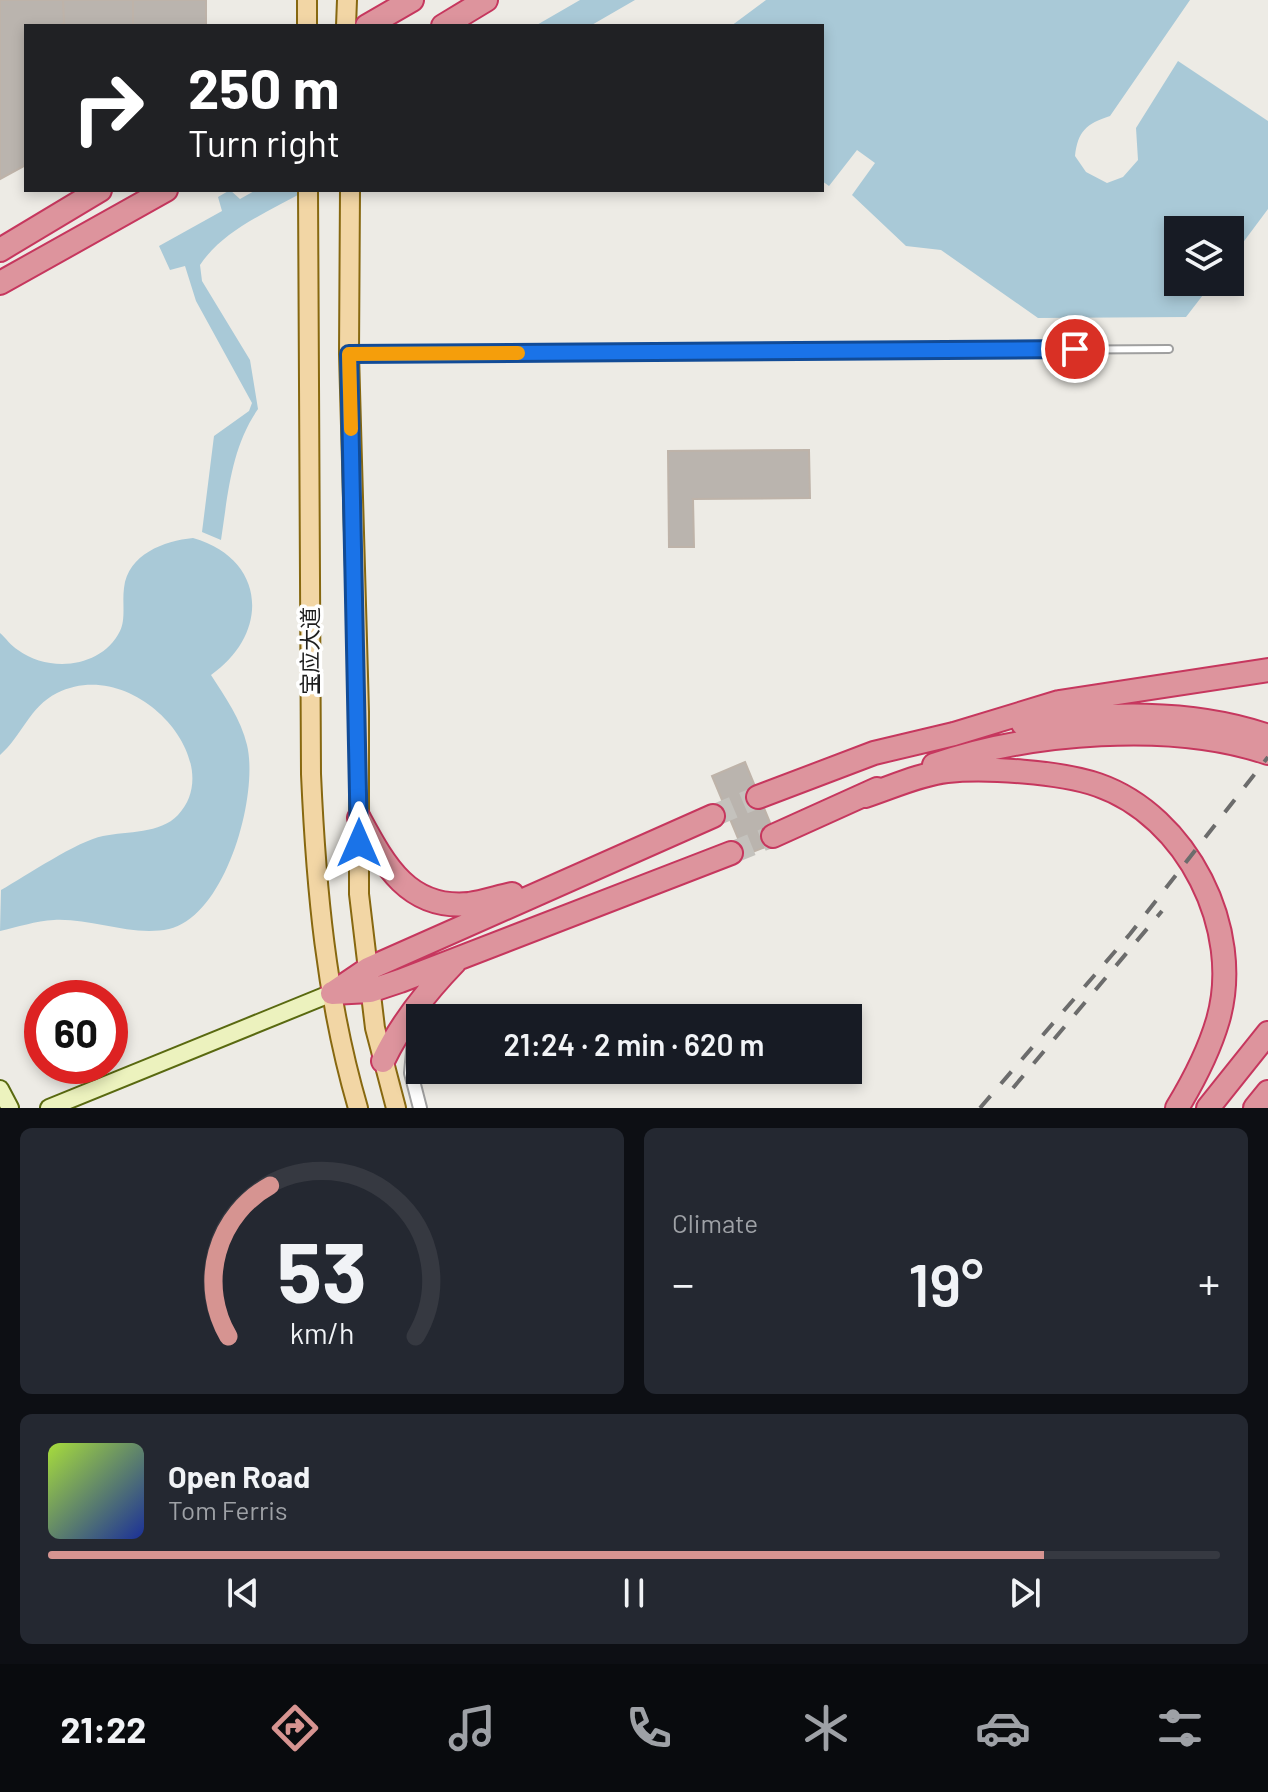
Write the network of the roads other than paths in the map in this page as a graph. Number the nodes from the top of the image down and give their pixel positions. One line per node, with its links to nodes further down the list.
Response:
1 (307, 0): 5 (main road)
2 (347, 0): 6 (main road)
3 (412, 0): 7 (highway)
4 (486, 0): 8 (highway)
5 (307, 24)
6 (346, 24)
7 (370, 24)
8 (446, 24)
9 (97, 192): 13 (highway)
10 (162, 192): 14 (highway)
11 (350, 192): 16 (main road, 宝应大道)
12 (308, 194): 29 (main road, 宝应大道)
13 (0, 250)
14 (0, 283)
15 (1169, 349): 16 (lane)
16 (349, 354): 23 (main road, 宝应大道)
17 (1268, 670): 18 (highway)
18 (954, 734): 19 (highway); 21 (highway)
19 (1264, 743): 20 (highway)
20 (865, 796): 24 (highway); 42 (highway)
21 (758, 797)
22 (713, 816): 26 (highway)
23 (359, 818): 26 (highway); 28 (main road, 宝应大道)
24 (773, 836)
25 (731, 853): 27 (highway)
26 (556, 885): 28 (highway)
27 (459, 958): 28 (highway); 30 (highway)
28 (369, 980): 29 (highway); 33 (main road, 宝应大道)
29 (332, 993): 38 (street); 39 (main road, 宝应大道)
30 (418, 1004)
31 (406, 1020): 33 (highway)
32 (1268, 1033): 43 (highway)
33 (383, 1061): 40 (main road, 宝应大道)
34 (414, 1084): 41 (street)
35 (0, 1089): 37 (street)
36 (1268, 1092): 44 (highway)
37 (10, 1108)
38 (49, 1108)
39 (358, 1108)
40 (396, 1108)
41 (420, 1108)
42 (1177, 1108)
43 (1208, 1108)
44 (1255, 1108)

